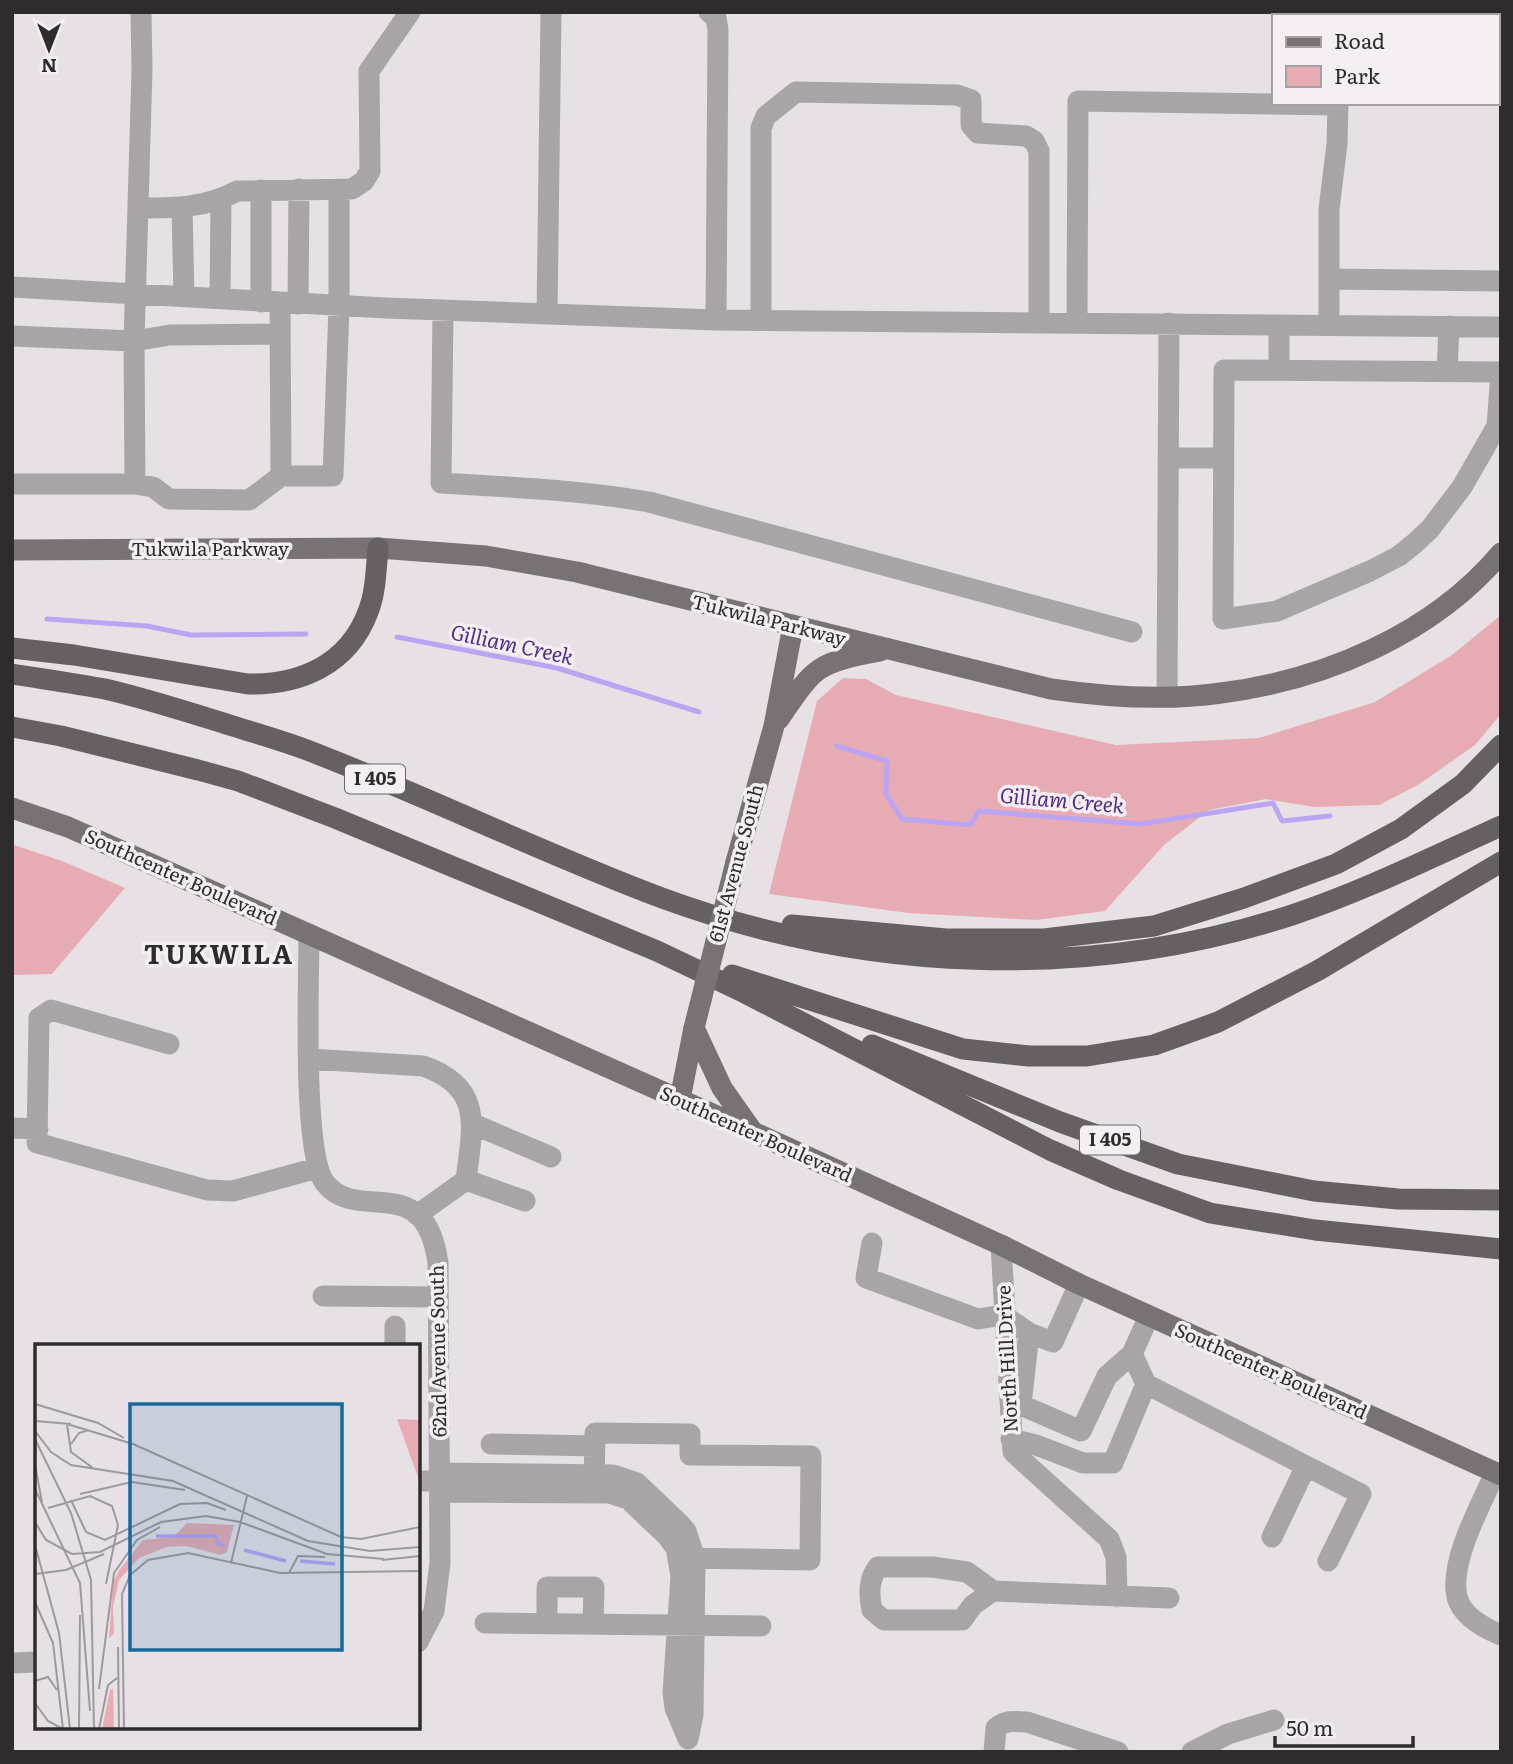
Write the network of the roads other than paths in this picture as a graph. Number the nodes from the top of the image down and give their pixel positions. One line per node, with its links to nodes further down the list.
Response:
1 (141, 12): 11 (street)
2 (410, 12): 8 (street)
3 (551, 12): 22 (street)
4 (709, 12): 23 (street)
5 (1272, 103): 26 (street)
6 (1338, 105): 13 (street)
7 (299, 189): 8 (street); 9 (street); 19 (street)
8 (339, 189): 20 (street)
9 (261, 190): 10 (street); 19 (street)
10 (221, 200): 12 (street); 18 (street)
11 (139, 208): 12 (street); 16 (street)
12 (181, 208): 17 (street)
13 (1329, 279): 14 (street); 29 (street)
14 (1501, 281)
15 (12, 287): 16 (street)
16 (135, 295): 17 (street); 34 (street)
17 (184, 297): 18 (street)
18 (220, 299): 19 (street)
19 (280, 303): 20 (street); 32 (street)
20 (339, 306): 21 (street); 39 (street)
21 (443, 310): 22 (street); 46 (street)
22 (547, 314): 23 (street)
23 (716, 320): 24 (street)
24 (761, 320): 25 (street); 25 (street)
25 (1039, 322): 26 (street)
26 (1077, 323): 27 (street)
27 (1169, 323): 28 (street); 37 (street)
28 (1279, 324): 29 (street); 35 (street)
29 (1329, 324): 30 (street)
30 (1449, 326): 31 (street); 36 (street)
31 (1501, 327)
32 (279, 334): 34 (street); 39 (street)
33 (12, 336): 34 (street)
34 (134, 341): 41 (street)
35 (1279, 370): 36 (street); 38 (street)
36 (1447, 372): 38 (street)
37 (1168, 457): 38 (street); 50 (street)
38 (1223, 458)
39 (281, 476): 41 (street)
40 (12, 484): 41 (street)
41 (135, 484)
42 (378, 548): 43 (main road, Tukwila Parkway); 45 (main road, Tukwila Parkway); 47 (highway)
43 (12, 550)
44 (1495, 559): 50 (main road, Tukwila Parkway)
45 (793, 626): 48 (main road, Tukwila Parkway); 51 (main road, 61st Avenue South)
46 (1132, 632)
47 (12, 648)
48 (887, 649): 50 (main road, Tukwila Parkway); 51 (main road)
49 (12, 674): 59 (highway, I 405)
50 (1167, 696)
51 (774, 726): 63 (main road, 61st Avenue South, bridge)
52 (12, 727): 61 (highway, I 405)
53 (1501, 745): 59 (highway)
54 (12, 808): 60 (main road, Southcenter Boulevard)
55 (1501, 816): 57 (highway)
56 (1501, 826): 57 (highway)
57 (1445, 851): 59 (highway, I 405)
58 (1501, 862): 61 (highway)
59 (726, 919)
60 (309, 934): 65 (street); 66 (main road, Southcenter Boulevard)
61 (657, 951): 62 (highway, I 405)
62 (741, 991): 74 (highway, I 405); 79 (highway)
63 (694, 1028): 66 (main road, 61st Avenue South); 70 (main road)
64 (169, 1044): 69 (street)
65 (310, 1059): 67 (street); 72 (street)
66 (680, 1100): 70 (main road, Southcenter Boulevard)
67 (473, 1124): 71 (street); 73 (street)
68 (12, 1128): 69 (street)
69 (37, 1129): 72 (street)
70 (753, 1132): 78 (main road, Southcenter Boulevard)
71 (551, 1157)
72 (317, 1168): 76 (street)
73 (466, 1180): 75 (street); 76 (street)
74 (1501, 1200)
75 (525, 1201)
76 (417, 1215): 82 (street, 62nd Avenue South)
77 (872, 1243): 83 (street)
78 (1001, 1245): 80 (main road, Southcenter Boulevard); 83 (street, North Hill Drive)
79 (1501, 1250)
80 (1079, 1284): 84 (main road, Southcenter Boulevard); 85 (street)
81 (323, 1296): 82 (street)
82 (438, 1297): 94 (street, 62nd Avenue South)
83 (1003, 1315): 85 (street); 88 (street, North Hill Drive)
84 (1149, 1316): 86 (street); 92 (main road, Southcenter Boulevard)
85 (1028, 1333): 86 (street)
86 (1132, 1354): 87 (street)
87 (1146, 1384): 88 (street); 91 (street)
88 (1011, 1439): 100 (street, North Hill Drive)
89 (491, 1444): 90 (street)
90 (595, 1446): 95 (street); 97 (street)
91 (1306, 1466): 96 (street); 98 (street)
92 (1499, 1475): 107 (street)
93 (420, 1481): 94 (street)
94 (440, 1482): 95 (street); 108 (street, 62nd Avenue South)
95 (594, 1484): 97 (street)
96 (1272, 1537)
97 (687, 1558): 105 (street)
98 (1328, 1561)
99 (993, 1591): 99 (street); 100 (street)
100 (1118, 1597): 101 (street)
101 (1169, 1598)
102 (485, 1623): 103 (street)
103 (547, 1624): 104 (street); 104 (street)
104 (593, 1624): 105 (street)
105 (686, 1625): 106 (street); 112 (street)
106 (761, 1626)
107 (1501, 1635)
108 (422, 1637)
109 (12, 1662): 110 (street)
110 (35, 1662)
111 (1274, 1720): 115 (street)
112 (689, 1746)
113 (994, 1752): 114 (street)
114 (1118, 1752)
115 (1192, 1752)

